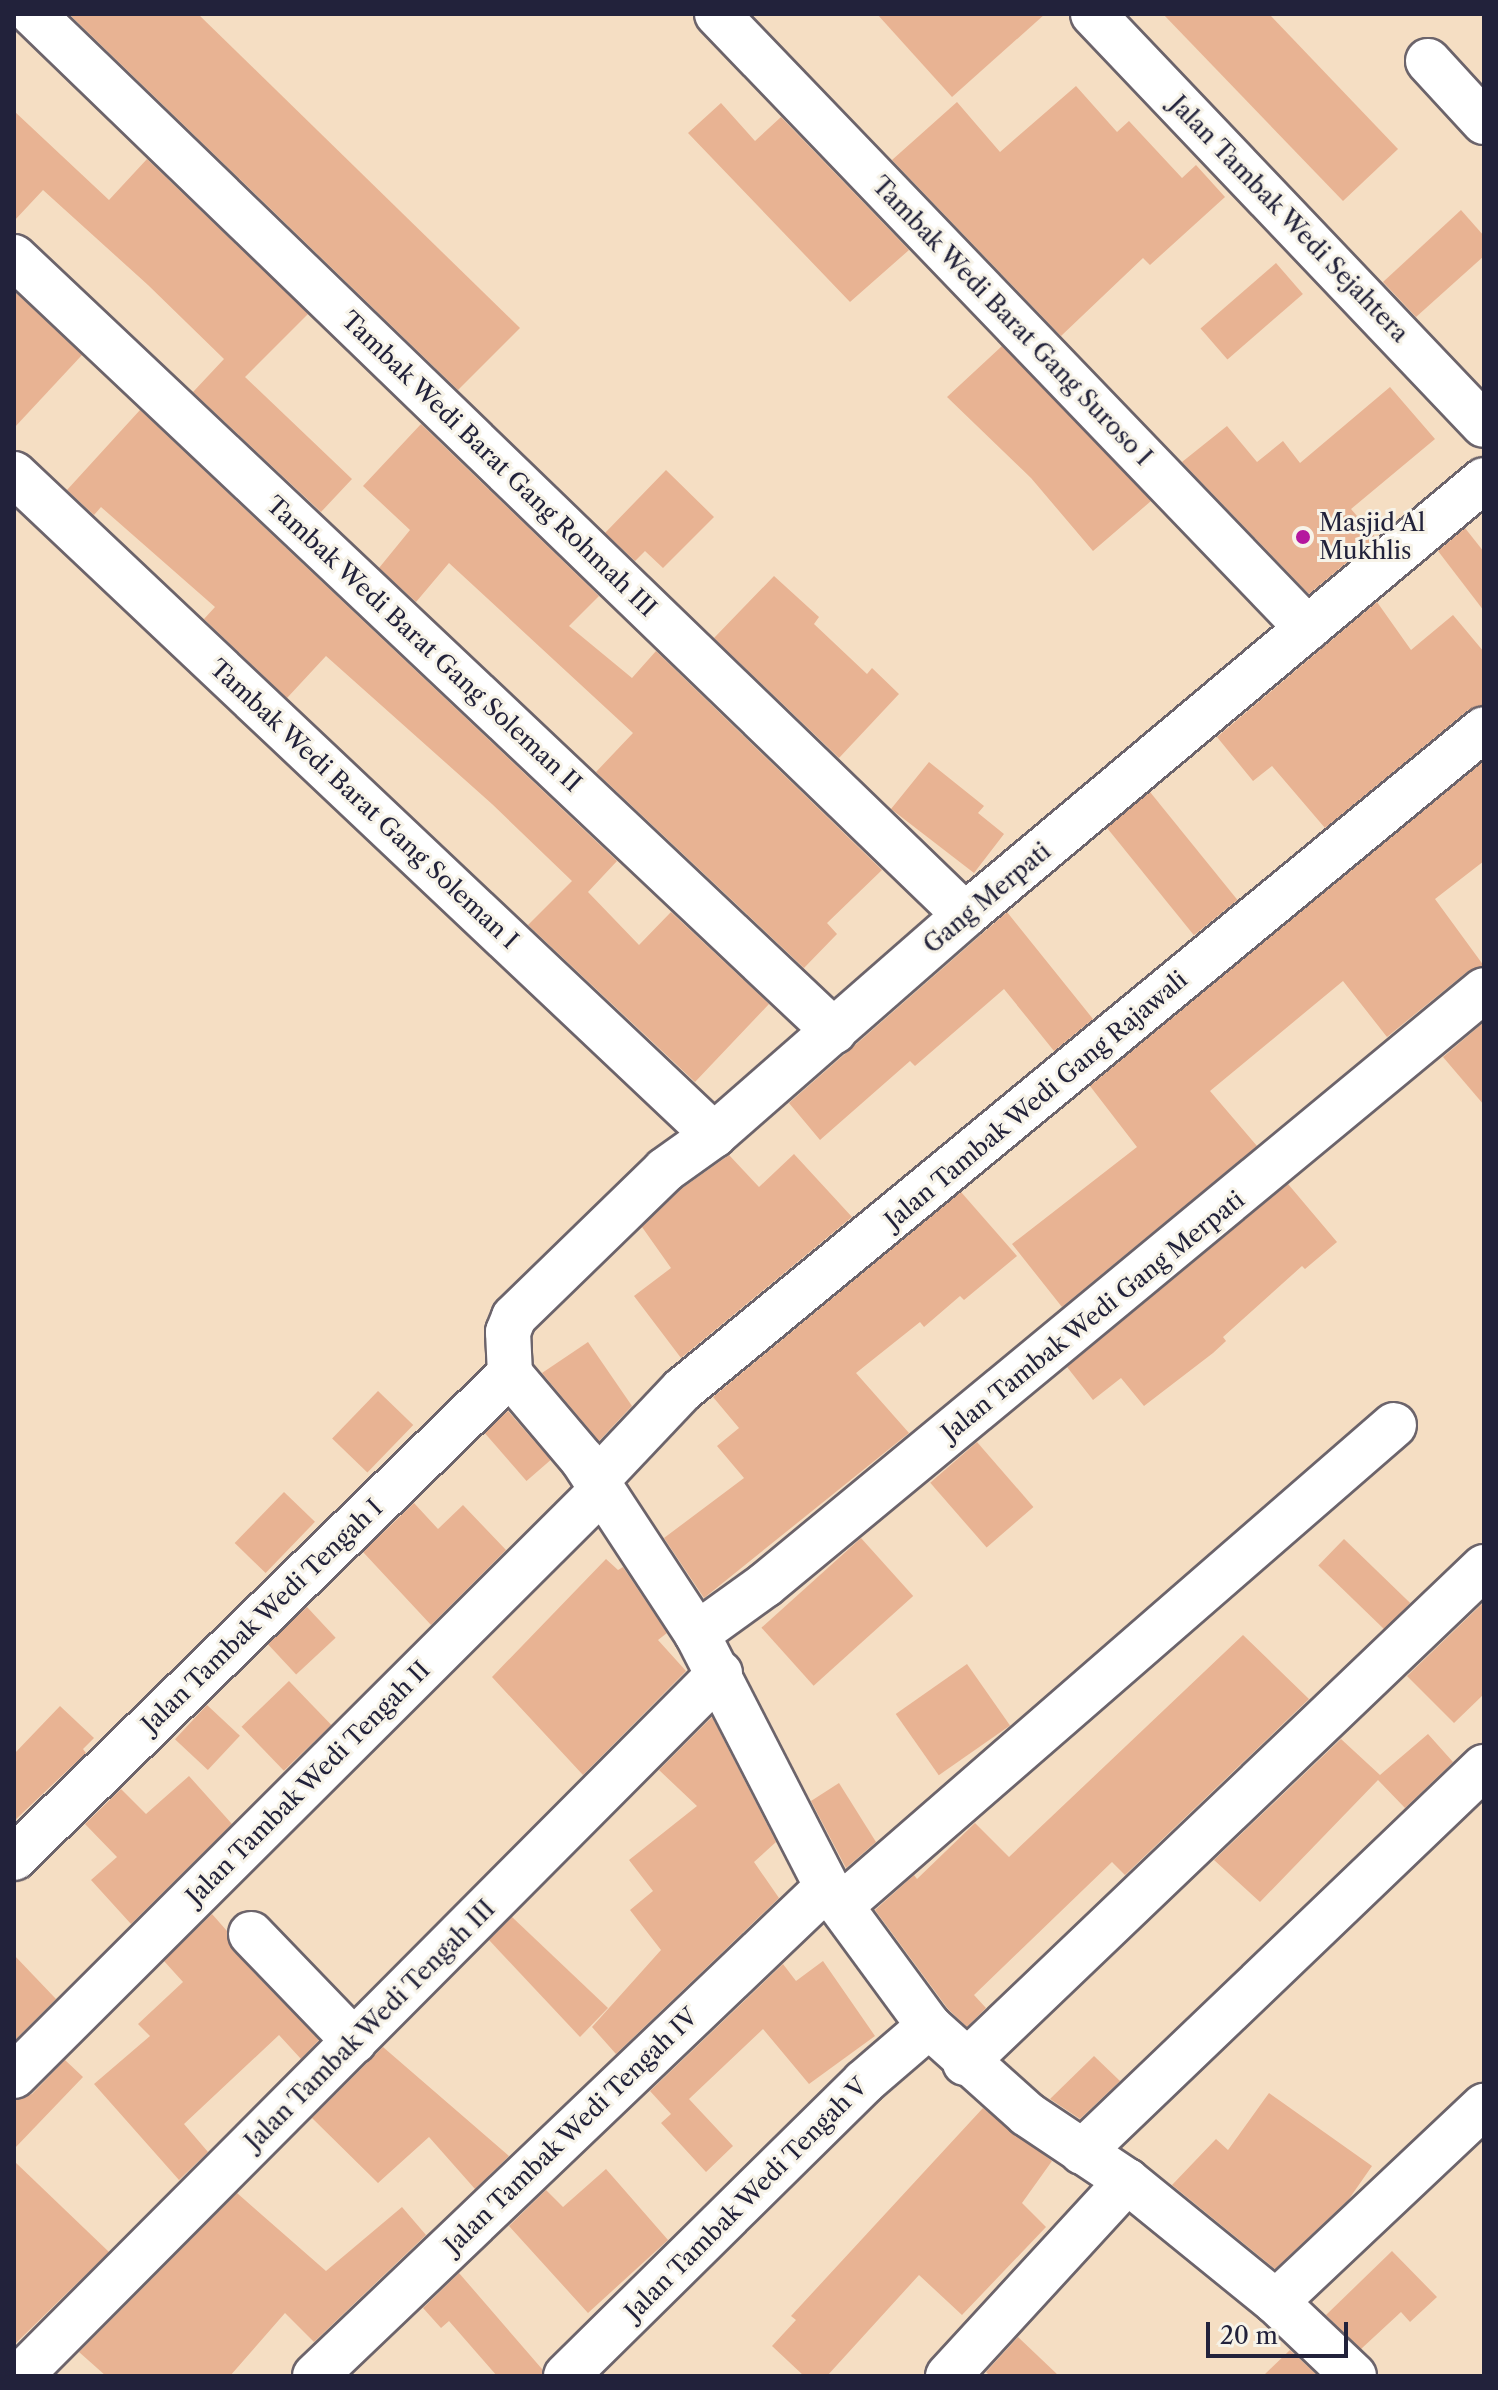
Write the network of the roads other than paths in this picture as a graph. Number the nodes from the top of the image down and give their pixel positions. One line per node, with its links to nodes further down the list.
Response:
1 (33, 14): 12 (street, Tambak Wedi Barat Gang Rohmah III)
2 (717, 14): 10 (street, Tambak Wedi Barat Gang Suroso I)
3 (1093, 14): 7 (street, Jalan Tambak Wedi Sejahtera)
4 (1428, 61): 5 (street)
5 (1484, 122)
6 (14, 257): 14 (street, Tambak Wedi Barat Gang Soleman II)
7 (1484, 425)
8 (14, 474): 15 (street, Tambak Wedi Barat Gang Soleman I)
9 (1484, 480): 10 (street, Gang Merpati)
10 (1307, 628): 12 (street, Gang Merpati)
11 (1484, 729): 18 (street, Jalan Tambak Wedi Gang Rajawali)
12 (965, 915): 14 (street, Gang Merpati)
13 (1484, 990): 20 (street, Jalan Tambak Wedi Gang Merpati)
14 (834, 1031): 15 (street, Gang Merpati)
15 (714, 1135): 16 (street, Gang Merpati)
16 (509, 1353): 18 (street); 23 (street, Jalan Tambak Wedi Tengah I)
17 (1394, 1425): 24 (street, Jalan Tambak Wedi Tengah IV)
18 (599, 1486): 20 (street); 29 (street, Jalan Tambak Wedi Tengah II)
19 (1484, 1567): 28 (street)
20 (697, 1634): 21 (street)
21 (720, 1673): 24 (street); 27 (street, Jalan Tambak Wedi Tengah III)
22 (1484, 1767): 31 (street)
23 (14, 1858)
24 (835, 1895): 26 (street); 35 (street, Jalan Tambak Wedi Tengah IV)
25 (251, 1934): 27 (street)
26 (929, 2026): 28 (street); 36 (street, Jalan Tambak Wedi Tengah V)
27 (354, 2041): 34 (street, Jalan Tambak Wedi Tengah III)
28 (965, 2063): 31 (street)
29 (14, 2076)
30 (1484, 2106): 33 (street)
31 (1082, 2152): 32 (street)
32 (1127, 2181): 33 (street); 37 (street)
33 (1276, 2302): 38 (street)
34 (20, 2376)
35 (315, 2376)
36 (566, 2376)
37 (948, 2376)
38 (1354, 2376)

